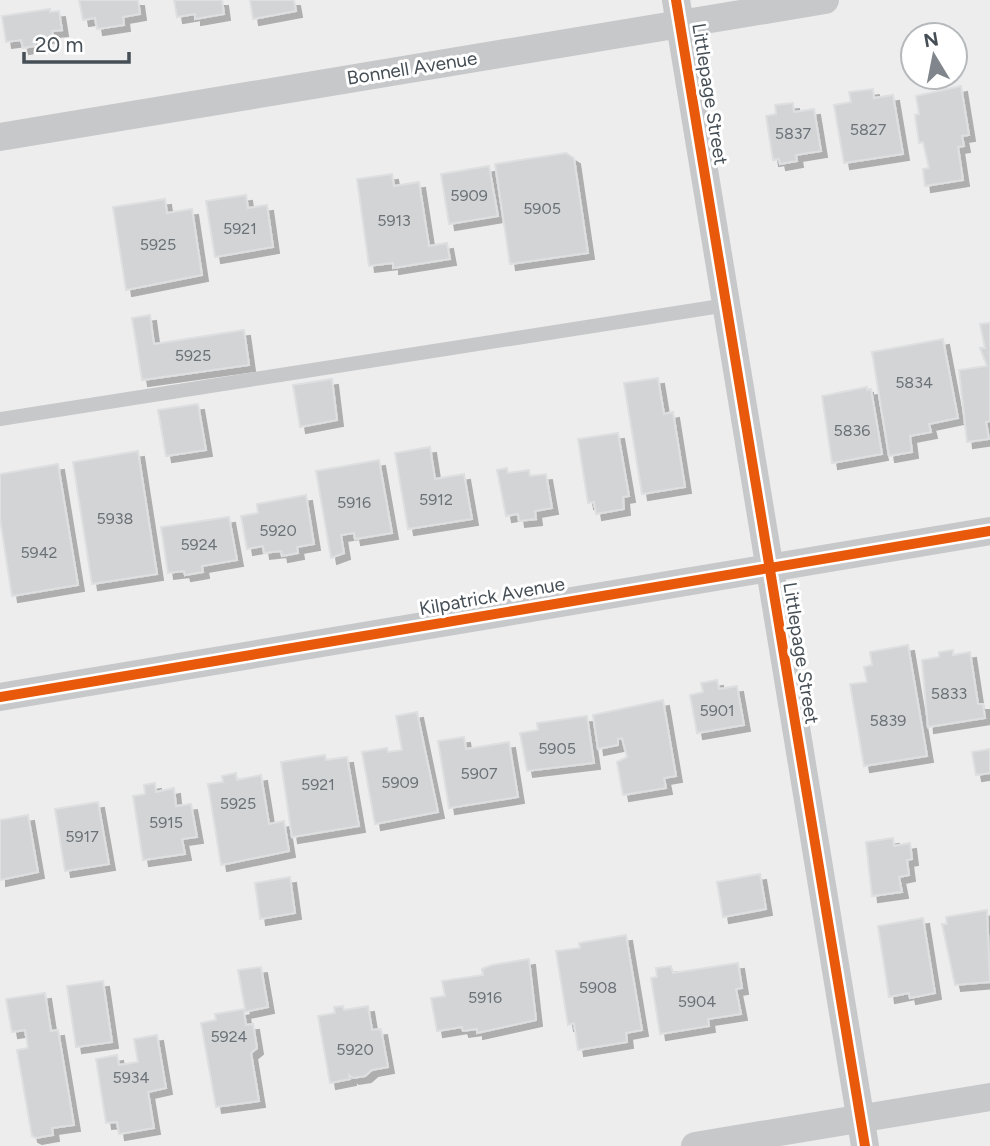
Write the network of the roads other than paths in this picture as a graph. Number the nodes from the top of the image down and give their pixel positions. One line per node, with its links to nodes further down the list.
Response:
1 (825, 0): 2 (street, Bonnell Avenue)
2 (678, 12): 3 (street, Bonnell Avenue); 4 (street, Littlepage Street)
3 (0, 137)
4 (727, 305): 5 (lane); 7 (street, Littlepage Street)
5 (0, 419)
6 (990, 531): 7 (street, Kilpatrick Avenue)
7 (769, 567): 8 (street, Kilpatrick Avenue); 10 (street, Littlepage Street)
8 (0, 697)
9 (990, 1097): 10 (street)
10 (860, 1118): 11 (street); 12 (street, Littlepage Street)
11 (695, 1146)
12 (865, 1146)

